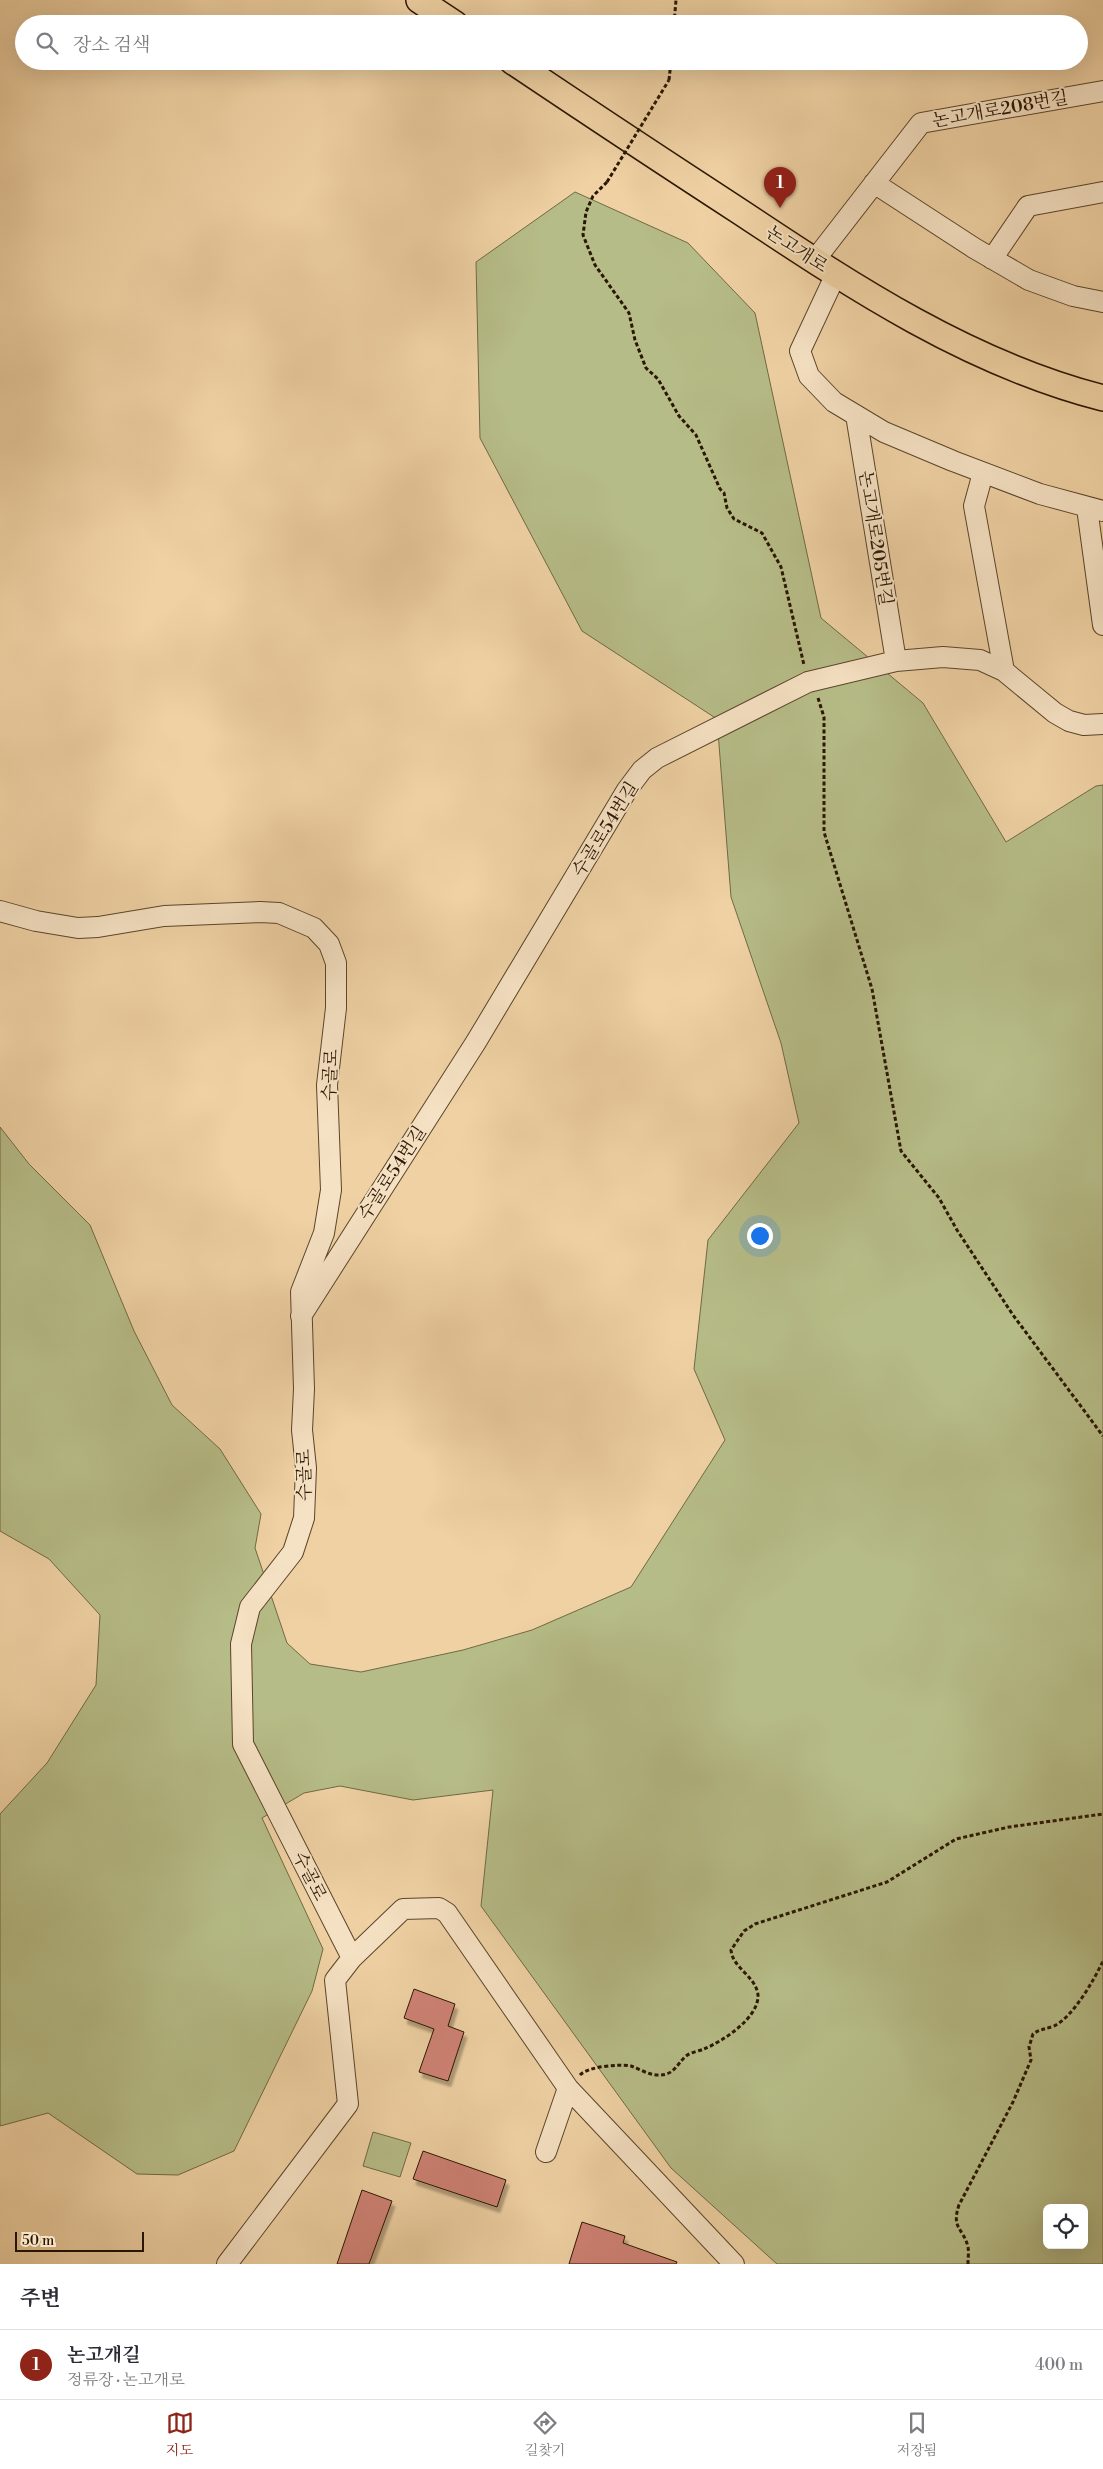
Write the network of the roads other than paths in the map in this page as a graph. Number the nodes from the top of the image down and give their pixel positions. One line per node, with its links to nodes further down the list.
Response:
1 (419, 0): 2 (main road)
2 (442, 15)
3 (526, 70): 8 (main road, 논고개로)
4 (1103, 91): 5 (street, 논고개로208번길)
5 (874, 183): 7 (street); 8 (street, 논고개로208번길)
6 (1103, 192): 7 (street)
7 (992, 259): 10 (street)
8 (814, 261): 9 (main road, 논고개로)
9 (836, 274): 11 (main road, 논고개로); 12 (street)
10 (1103, 302)
11 (1103, 398)
12 (856, 415): 13 (street); 16 (street, 논고개로205번길)
13 (983, 473): 14 (street); 17 (street)
14 (1095, 510): 15 (street)
15 (1103, 626)
16 (896, 661): 17 (street, 수골로54번길); 20 (street, 수골로54번길)
17 (1004, 671): 18 (street, 수골로54번길)
18 (1103, 724)
19 (0, 911): 20 (street, 수골로)
20 (300, 1316): 21 (street, 수골로)
21 (352, 1958): 22 (street); 24 (street)
22 (568, 2088): 23 (street); 25 (street)
23 (546, 2152)
24 (227, 2264)
25 (734, 2264)

